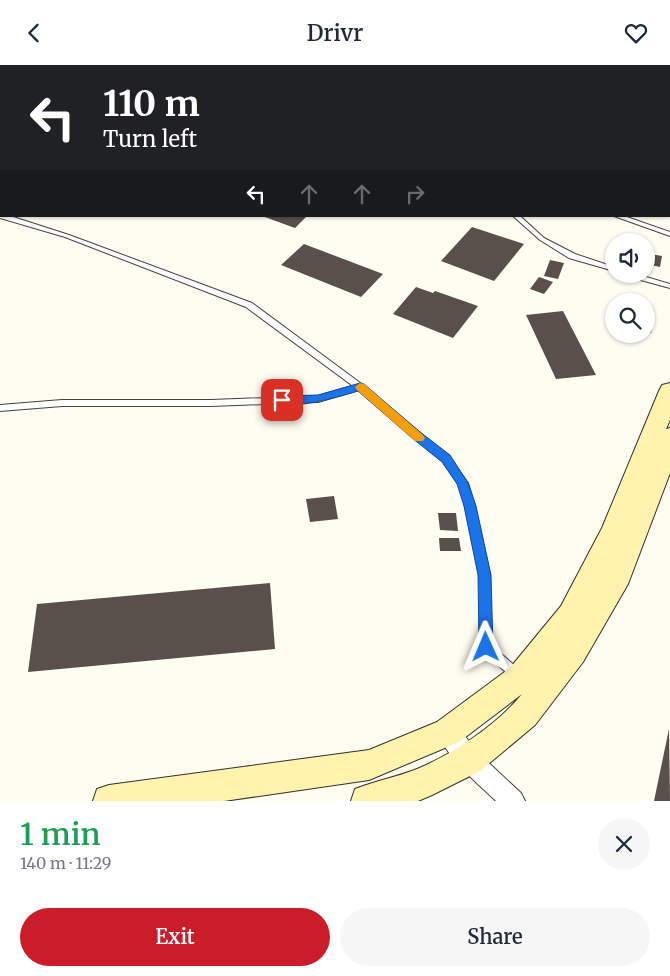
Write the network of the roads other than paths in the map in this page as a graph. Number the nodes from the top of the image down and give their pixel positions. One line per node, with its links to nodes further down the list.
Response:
1 (4, 217): 8 (lane)
2 (517, 217): 5 (lane)
3 (619, 217): 4 (lane)
4 (670, 233)
5 (605, 266)
6 (655, 282): 7 (lane)
7 (670, 286)
8 (360, 387): 10 (lane); 12 (lane)
9 (670, 391): 12 (main road)
10 (0, 409)
11 (670, 437): 14 (main road)
12 (520, 678): 13 (main road)
13 (448, 732): 14 (street); 15 (main road)
14 (470, 760): 16 (main road); 17 (street)
15 (109, 801)
16 (366, 801)
17 (513, 801)

